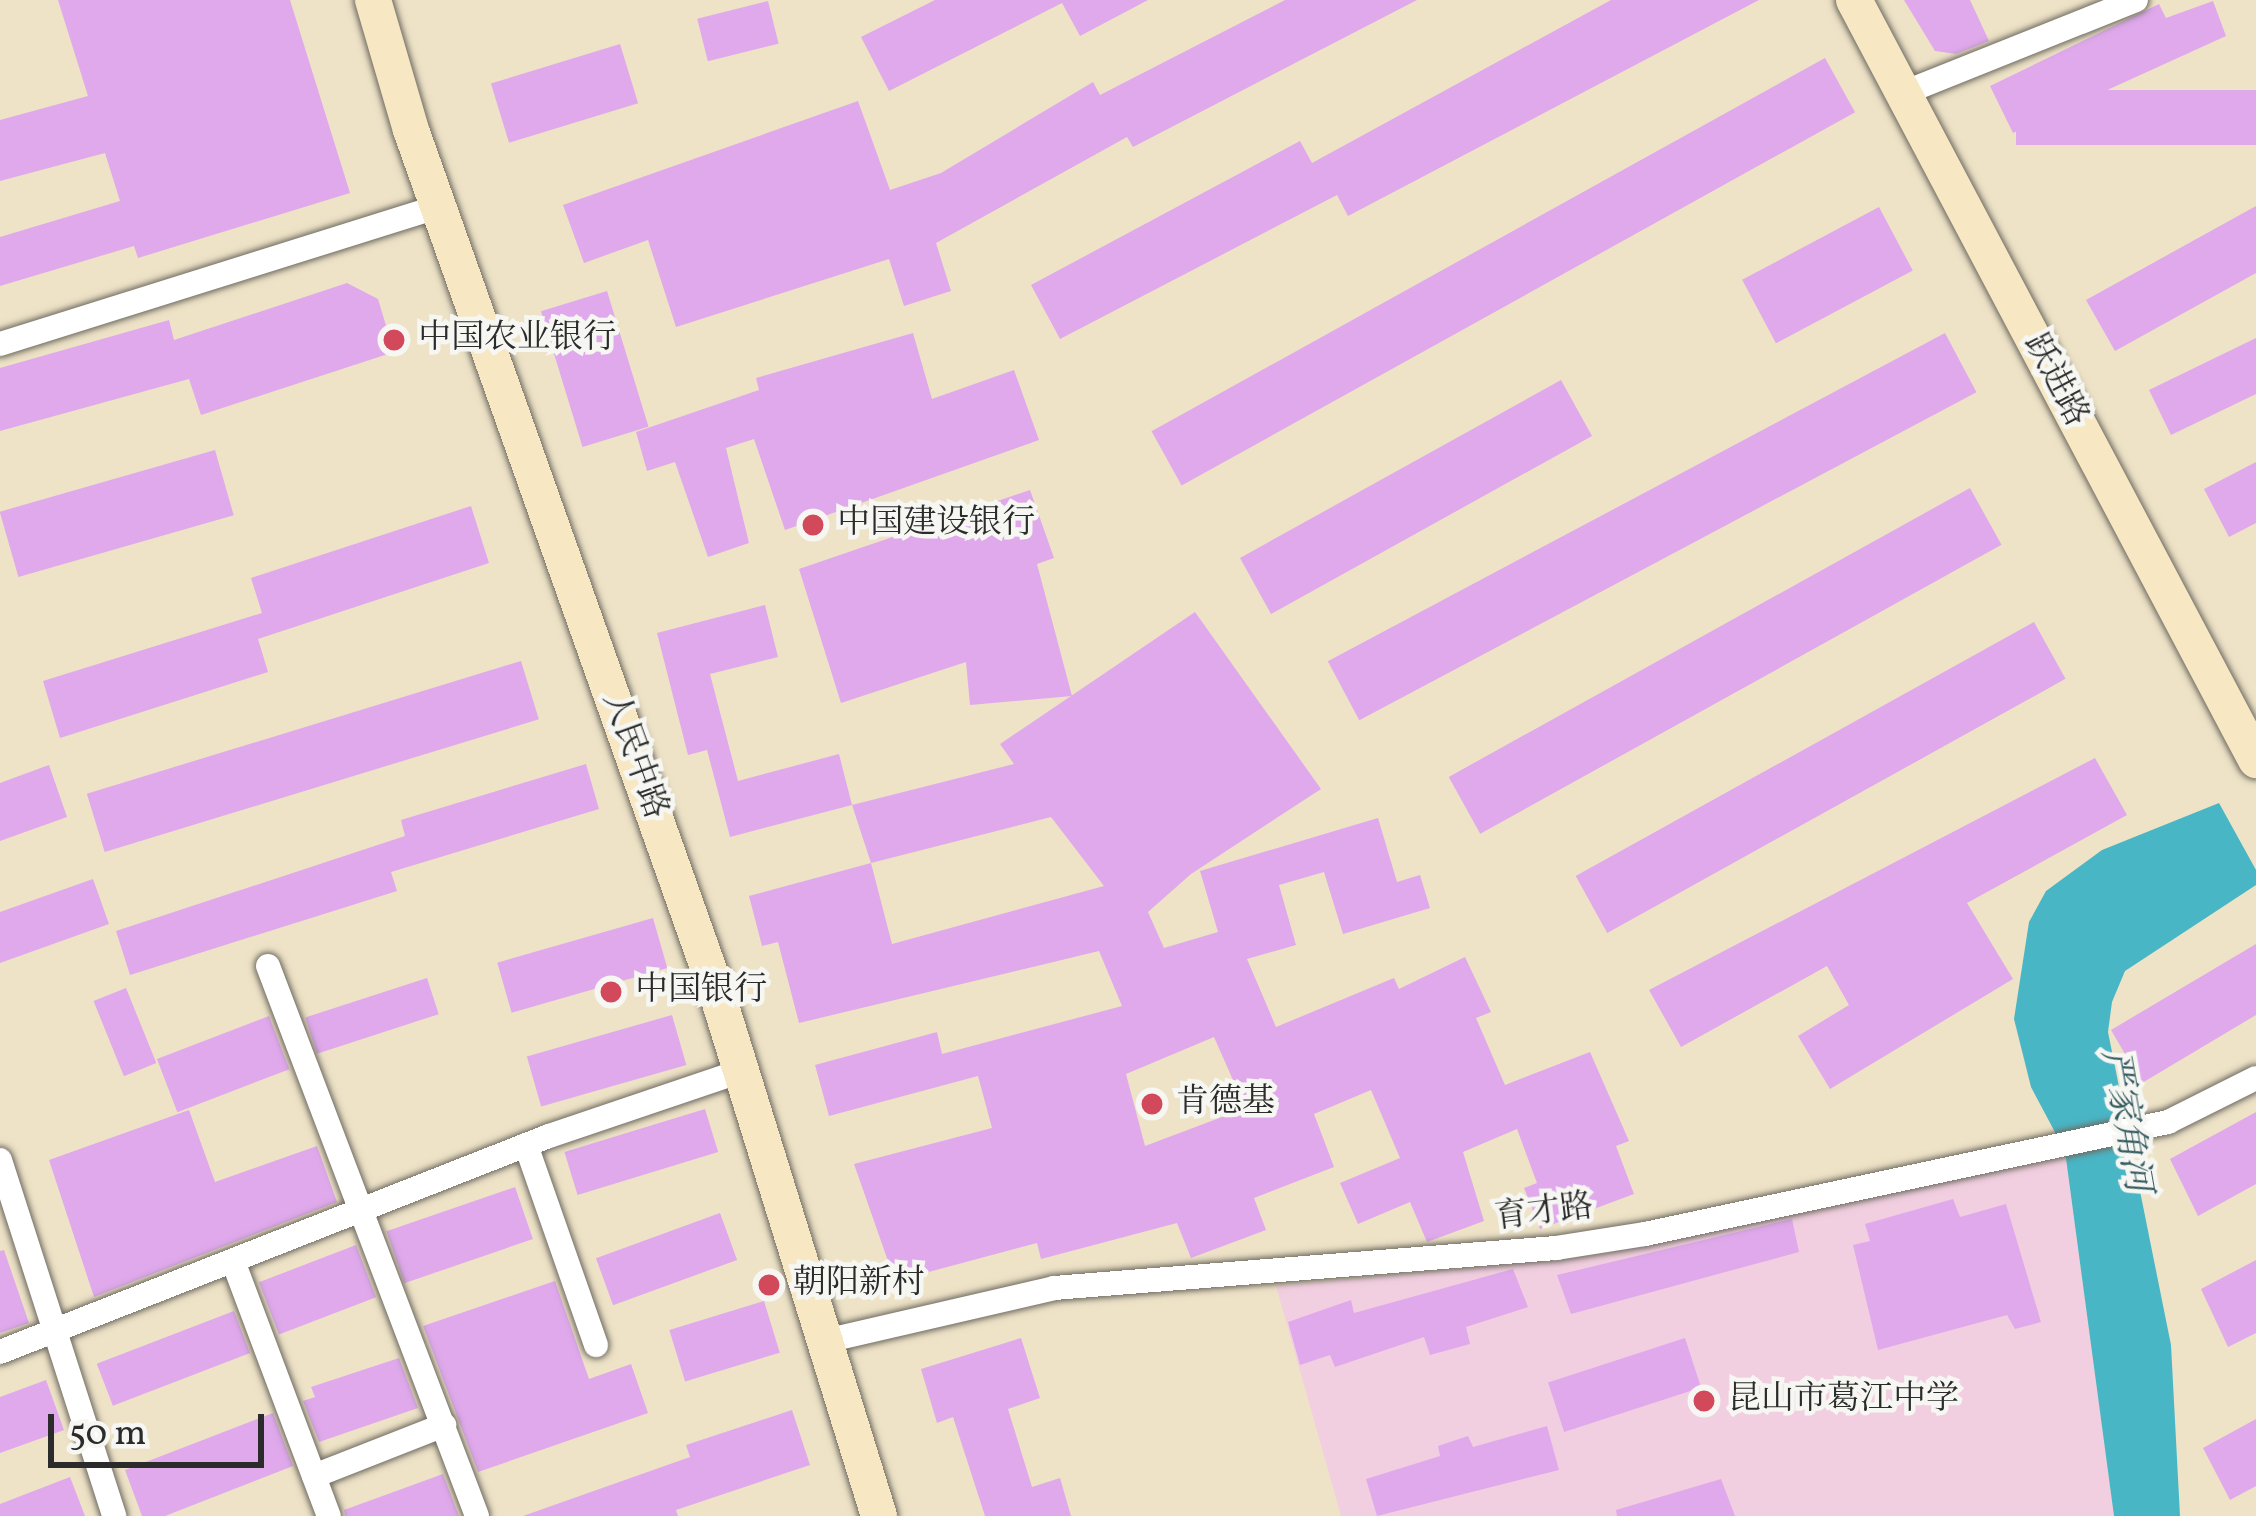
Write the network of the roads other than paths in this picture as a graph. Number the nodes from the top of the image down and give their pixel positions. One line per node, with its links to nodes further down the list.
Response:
1 (373, 0): 5 (street, 人民中路)
2 (1854, 0): 4 (street, 跃进路)
3 (2136, 0): 4 (street)
4 (1901, 94): 7 (street, 跃进路)
5 (438, 207): 6 (street); 9 (street, 人民中路)
6 (0, 344)
7 (2256, 760)
8 (268, 967): 13 (street)
9 (741, 1071): 11 (street); 16 (street, 人民中路)
10 (2256, 1078): 16 (street, 育才路)
11 (526, 1145): 13 (street); 17 (street)
12 (0, 1160): 15 (street)
13 (363, 1208): 14 (street); 19 (street)
14 (233, 1261): 15 (street); 20 (street)
15 (56, 1330): 18 (street); 21 (street)
16 (825, 1341): 24 (street, 人民中路)
17 (596, 1346)
18 (0, 1352)
19 (444, 1425): 20 (street); 23 (street)
20 (314, 1476): 22 (street)
21 (114, 1516)
22 (329, 1516)
23 (477, 1516)
24 (879, 1516)

